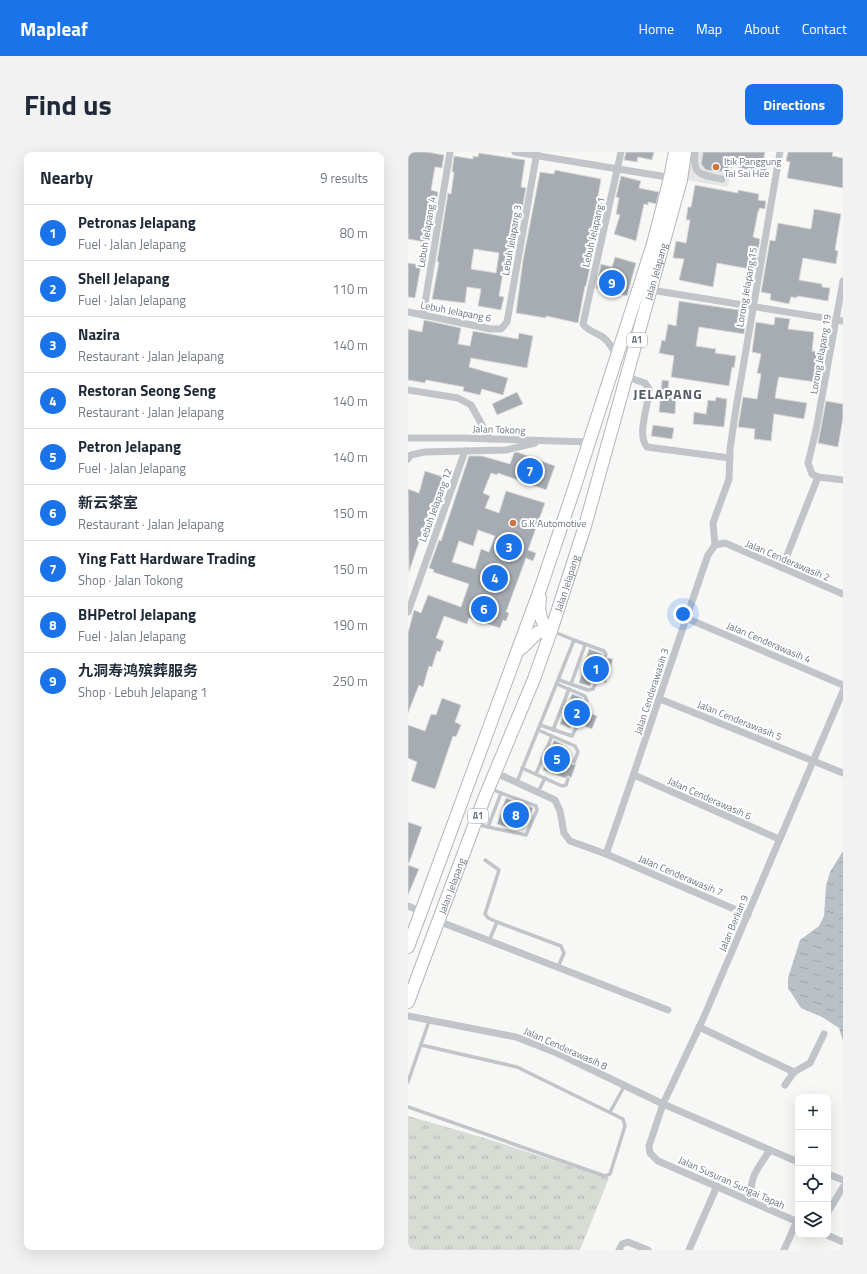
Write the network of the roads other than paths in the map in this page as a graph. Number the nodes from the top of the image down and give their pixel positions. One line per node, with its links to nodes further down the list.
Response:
1 (450, 152): 17 (street, Lebuh Jelapang 4)
2 (515, 152): 8 (street)
3 (621, 152): 10 (street, Lebuh Jelapang 1)
4 (675, 152): 11 (main road, Jalan Jelapang / A1)
5 (685, 152): 9 (main road, Jalan Jelapang / A1)
6 (696, 152): 9 (street)
7 (780, 152): 15 (street, Lorong Jelapang 15)
8 (537, 154): 10 (street); 19 (street, Lebuh Jelapang 3)
9 (688, 164): 11 (main road, Jalan Jelapang / A1); 12 (street)
10 (618, 170): 11 (street); 20 (street, Lebuh Jelapang 1)
11 (675, 179): 14 (main road, Jalan Jelapang / A1); 20 (main road, Jalan Jelapang / A1)
12 (722, 179)
13 (843, 281): 18 (street, Lorong Jelapang 19)
14 (651, 290): 15 (street); 21 (main road, Jalan Jelapang / A1)
15 (752, 307): 18 (street); 28 (street, Lorong Jelapang 15)
16 (408, 312): 17 (street, Lebuh Jelapang 6)
17 (423, 315): 19 (street, Lebuh Jelapang 6)
18 (839, 321): 30 (street, Lorong Jelapang 19)
19 (501, 329)
20 (618, 356): 26 (main road, Jalan Jelapang / A1)
21 (627, 377): 28 (street); 38 (main road, Jalan Jelapang / A1)
22 (408, 390): 24 (street)
23 (408, 438): 24 (street, Jalan Tokong)
24 (490, 439): 25 (street, Jalan Tokong)
25 (543, 440): 26 (street, Jalan Tokong); 27 (street)
26 (589, 442): 34 (main road, Jalan Jelapang / A1)
27 (465, 451): 29 (street); 36 (street, Lebuh Jelapang 12)
28 (730, 458): 32 (street, Lorong Jelapang 15)
29 (408, 459)
30 (818, 477): 31 (street); 33 (street)
31 (843, 480)
32 (715, 545): 33 (street, Jalan Cenderawasih 2); 37 (street, Jalan Cenderawasih 3)
33 (782, 568): 35 (street, Jalan Cenderawasih 2)
34 (541, 587): 38 (main road); 42 (main road, Jalan Jelapang / A1)
35 (843, 594)
36 (408, 612)
37 (686, 618): 47 (street, Jalan Cenderawasih 4); 50 (street, Jalan Cenderawasih 3)
38 (551, 631): 39 (lane); 42 (main road); 60 (main road, Jalan Jelapang / A1)
39 (574, 640): 40 (lane); 43 (lane)
40 (585, 644): 41 (lane); 46 (lane)
41 (605, 657)
42 (515, 659): 76 (main road, Jalan Jelapang / A1)
43 (559, 680): 45 (lane); 46 (lane)
44 (596, 680): 46 (lane)
45 (557, 684): 48 (lane); 53 (lane)
46 (571, 684)
47 (843, 685)
48 (569, 689): 51 (lane); 55 (lane)
49 (843, 691): 57 (street, Jalan Berlian 9)
50 (660, 699): 57 (street, Jalan Cenderawasih 5); 63 (street, Jalan Cenderawasih 3)
51 (583, 711)
52 (578, 724): 55 (lane)
53 (540, 725): 54 (lane); 55 (lane)
54 (538, 730): 56 (lane); 59 (lane)
55 (553, 730)
56 (552, 736): 58 (lane); 62 (lane)
57 (813, 760): 61 (street, Jalan Cenderawasih 5); 72 (street, Jalan Berlian 9)
58 (574, 762)
59 (522, 768): 62 (lane); 66 (lane)
60 (496, 773): 66 (street); 67 (main road, Jalan Jelapang / A1)
61 (843, 773)
62 (536, 774): 64 (lane)
63 (634, 775): 72 (street, Jalan Cenderawasih 6); 73 (street, Jalan Cenderawasih 3)
64 (545, 778): 65 (lane); 68 (lane)
65 (568, 779)
66 (517, 782): 68 (street)
67 (489, 789): 69 (lane); 70 (main road, Jalan Jelapang / A1)
68 (538, 792): 73 (street, Jalan Cenderawasih 7)
69 (501, 793): 71 (lane); 71 (lane)
70 (475, 824): 71 (lane); 78 (main road, Jalan Jelapang / A1)
71 (488, 827)
72 (779, 839): 77 (street, Jalan Berlian 9)
73 (606, 854): 77 (street, Jalan Cenderawasih 7)
74 (485, 860): 79 (lane)
75 (408, 906): 76 (street)
76 (422, 912): 81 (main road, Jalan Jelapang / A1)
77 (748, 915): 87 (street, Jalan Berlian 9)
78 (438, 921): 80 (street); 83 (main road, Jalan Jelapang / A1)
79 (497, 922): 80 (lane); 82 (lane)
80 (489, 941): 82 (street)
81 (408, 947)
82 (558, 967): 84 (street)
83 (408, 1002)
84 (668, 1010)
85 (408, 1016): 86 (street, Jalan Cenderawasih 8)
86 (429, 1020): 89 (lane); 92 (street, Jalan Cenderawasih 8)
87 (699, 1027): 90 (street); 94 (street, Jalan Berlian 9)
88 (824, 1034): 90 (street)
89 (421, 1046): 91 (lane); 96 (lane)
90 (794, 1072): 93 (street)
91 (408, 1082)
92 (625, 1085): 94 (street, Jalan Cenderawasih 8); 96 (lane)
93 (785, 1085)
94 (663, 1104): 97 (street, Jalan Cenderawasih 8); 98 (street, Jalan Berlian 9)
95 (408, 1107): 96 (lane)
96 (610, 1112)
97 (770, 1150): 99 (street, Jalan Cenderawasih 8); 104 (street)
98 (658, 1161): 102 (street, Jalan Susuran Sungai Tapah)
99 (795, 1161)
100 (831, 1175): 101 (street)
101 (843, 1180)
102 (717, 1186): 104 (street, Jalan Susuran Sungai Tapah); 112 (street)
103 (843, 1187): 105 (street)
104 (751, 1201): 106 (street, Jalan Susuran Sungai Tapah)
105 (831, 1207)
106 (795, 1221)
107 (795, 1226): 113 (street)
108 (831, 1237): 109 (street)
109 (843, 1242)
110 (620, 1250): 111 (street)
111 (648, 1250)
112 (689, 1250)
113 (784, 1250)

